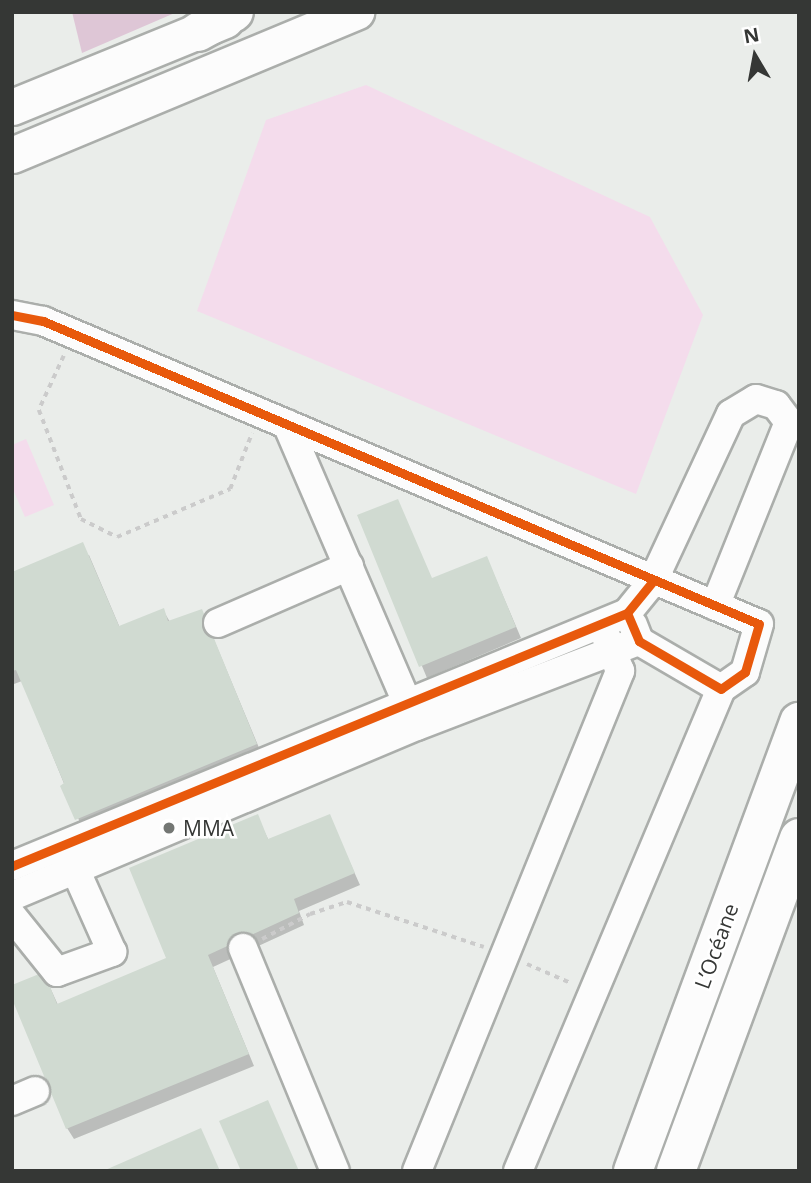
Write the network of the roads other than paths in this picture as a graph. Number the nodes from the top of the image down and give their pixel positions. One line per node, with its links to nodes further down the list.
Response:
1 (234, 12): 4 (highway)
2 (244, 12): 4 (main road)
3 (356, 12): 6 (main road)
4 (198, 32): 5 (main road)
5 (12, 107)
6 (114, 114): 7 (main road); 8 (main road)
7 (12, 155)
8 (12, 168)
9 (12, 315): 10 (street)
10 (287, 424): 11 (street); 12 (street)
11 (349, 566): 15 (street); 20 (street)
12 (653, 581): 13 (street); 13 (street); 14 (street)
13 (715, 606): 19 (street)
14 (627, 613): 16 (street); 17 (street)
15 (218, 623)
16 (601, 624): 18 (street); 20 (street)
17 (639, 641): 18 (street); 19 (street)
18 (613, 651): 20 (street); 29 (street)
19 (721, 689): 30 (street)
20 (412, 714): 23 (street)
21 (799, 722): 31 (highway, L’Océane)
22 (799, 838): 32 (highway, L’Océane)
23 (70, 856): 24 (street); 25 (street); 26 (street)
24 (12, 866)
25 (12, 895)
26 (12, 916)
27 (243, 948): 28 (street)
28 (335, 1171)
29 (417, 1171)
30 (518, 1171)
31 (633, 1171)
32 (676, 1171)

